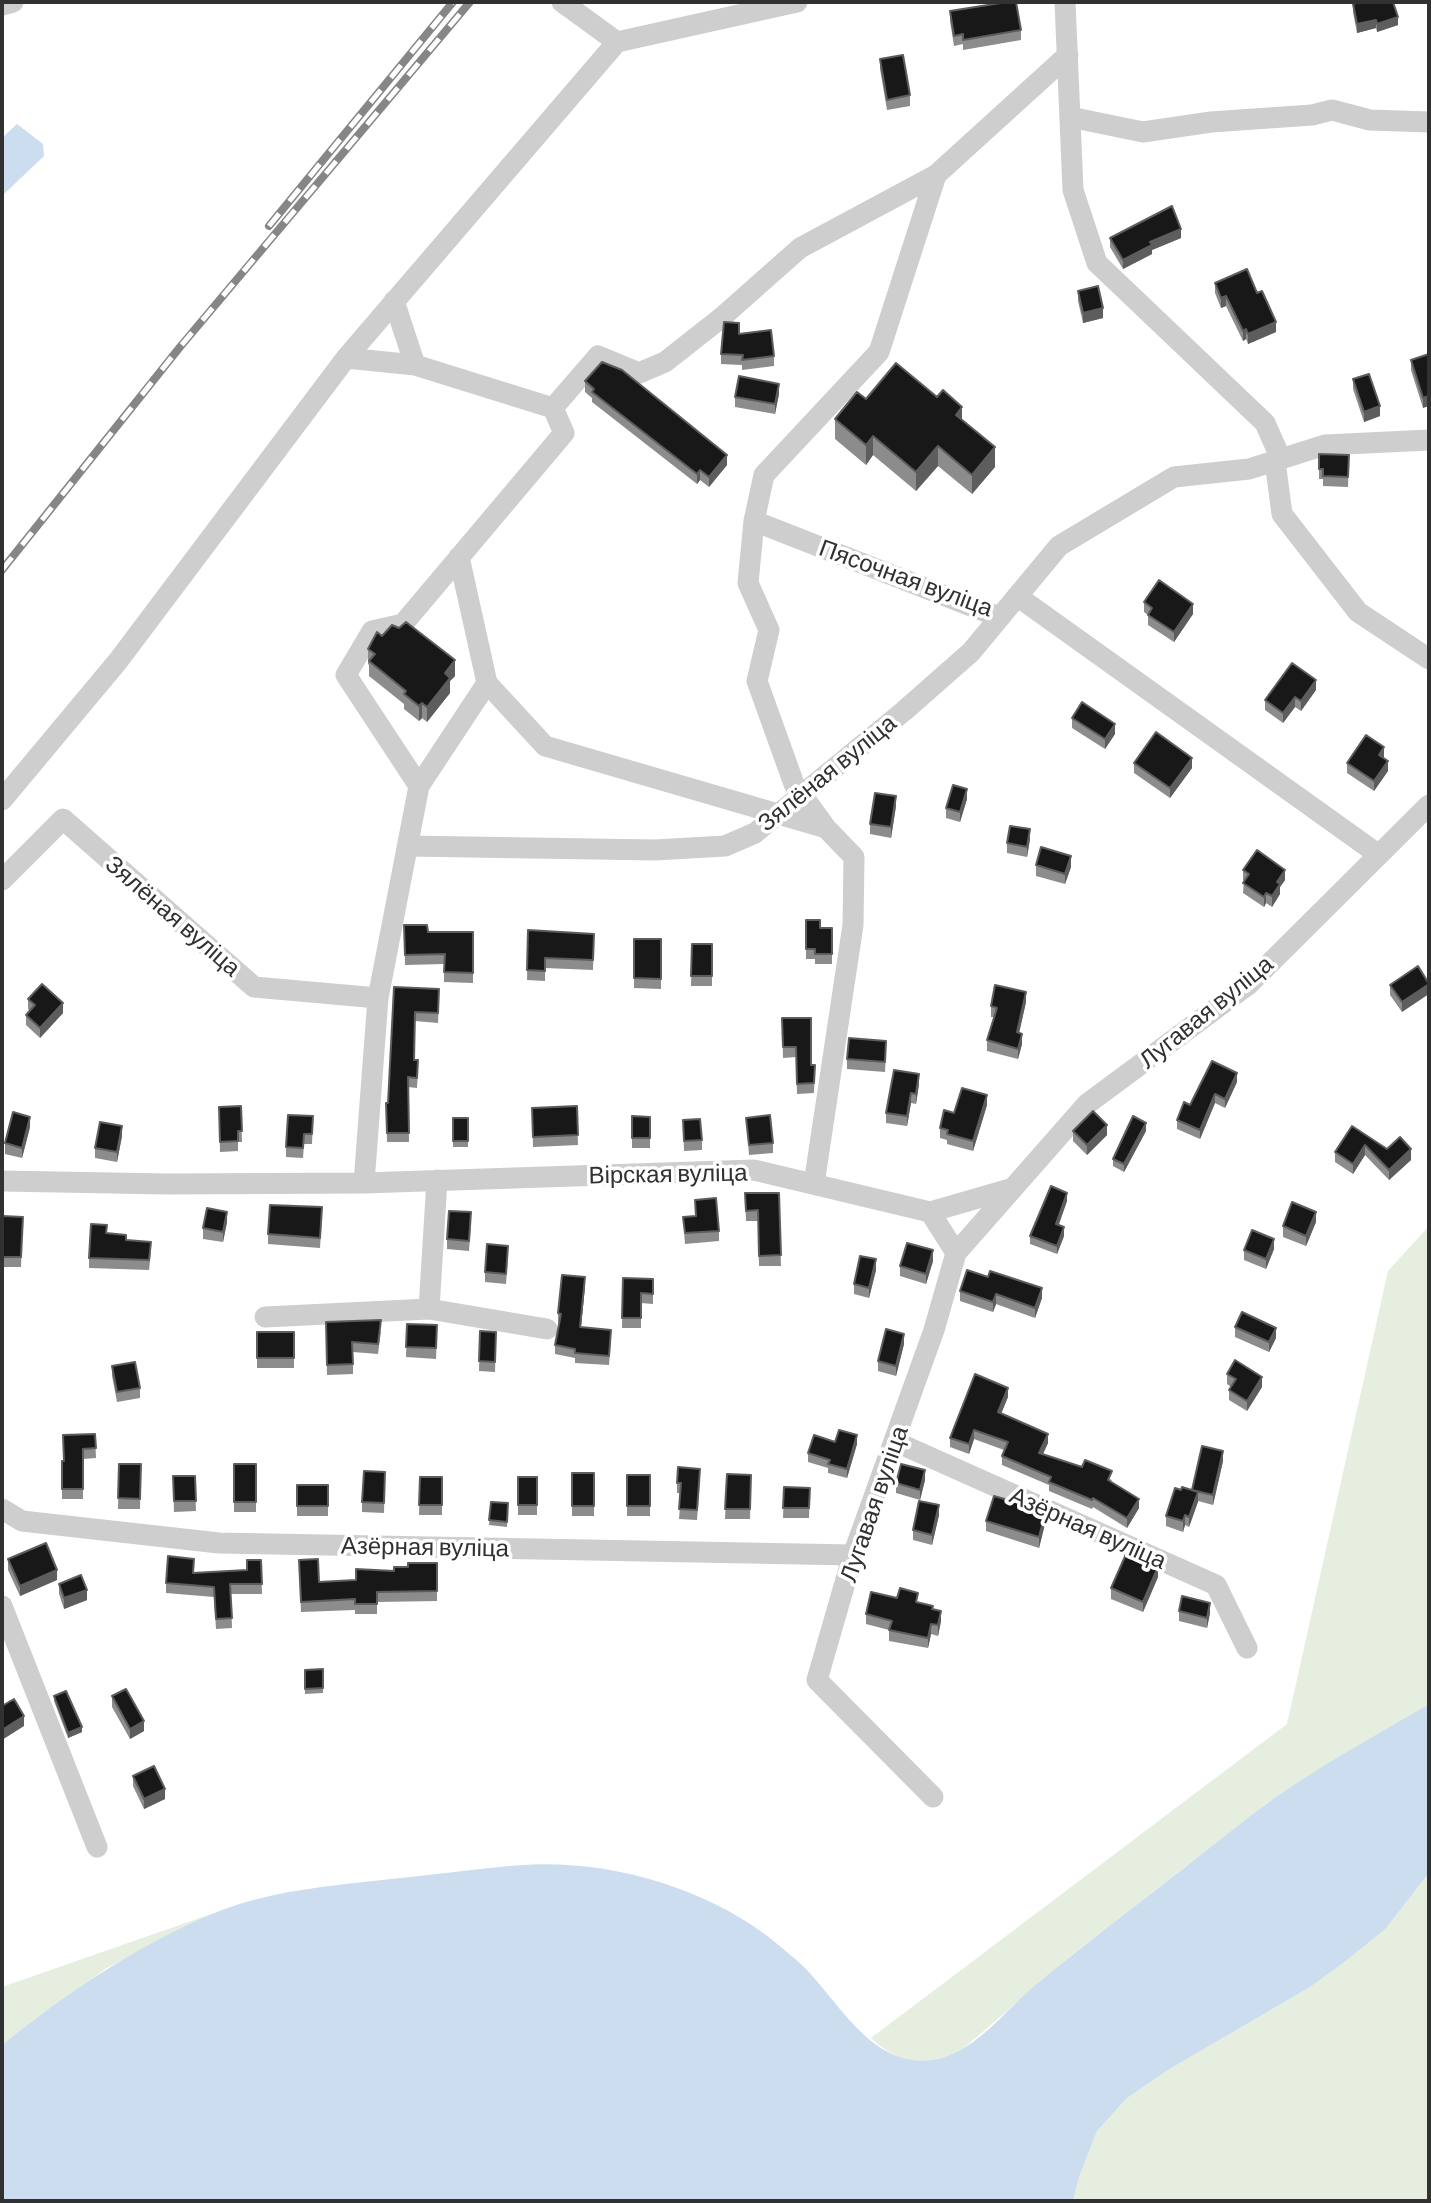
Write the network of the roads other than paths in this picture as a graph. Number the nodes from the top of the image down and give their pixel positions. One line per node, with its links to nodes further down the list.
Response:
1 (13, 2): 5 (street)
2 (562, 2): 6 (street)
3 (797, 2): 6 (street)
4 (1067, 3): 7 (street)
5 (2, 5)
6 (617, 42): 11 (street)
7 (1068, 55): 8 (street); 10 (street)
8 (1070, 117): 9 (street); 16 (street)
9 (1429, 121)
10 (936, 175): 14 (street); 17 (street)
11 (394, 301): 12 (street); 13 (street)
12 (346, 358): 13 (street); 25 (street)
13 (415, 365): 14 (street)
14 (553, 408): 18 (street)
15 (1429, 440): 16 (street, Пясочная вуліца)
16 (1278, 460): 19 (street, Пясочная вуліца); 21 (street)
17 (754, 521): 20 (street, Пясочная вуліца); 24 (street)
18 (459, 557): 22 (street); 23 (street)
19 (1017, 596): 20 (street, Пясочная вуліца); 30 (street)
20 (999, 617): 24 (street, Зялёная вуліца)
21 (1429, 659)
22 (487, 683): 23 (street); 27 (street)
23 (419, 786): 29 (street)
24 (801, 795): 27 (street, Зялёная вуліца); 28 (street)
25 (2, 800)
26 (1429, 805): 30 (street, Лугавая вуліца)
27 (778, 814): 28 (street); 29 (street, Зялёная вуліца)
28 (826, 828): 36 (street)
29 (408, 846): 32 (street)
30 (1379, 855): 37 (street, Лугавая вуліца)
31 (2, 880): 32 (street, Зялёная вуліца)
32 (378, 998): 35 (street)
33 (437, 1180): 35 (street, Вірская вуліца); 36 (street, Вірская вуліца); 40 (street)
34 (2, 1181): 35 (street, Вірская вуліца)
35 (364, 1183)
36 (814, 1185): 38 (street, Вірская вуліца)
37 (1013, 1188): 38 (street); 39 (street, Лугавая вуліца)
38 (930, 1212): 39 (street)
39 (956, 1253): 43 (street, Лугавая вуліца)
40 (429, 1308): 41 (street); 42 (street)
41 (265, 1317)
42 (547, 1329)
43 (896, 1442): 45 (street, Лугавая вуліца); 47 (street, Азёрная вуліца)
44 (2, 1508): 45 (street, Азёрная вуліца)
45 (853, 1555): 48 (street, Лугавая вуліца)
46 (2, 1606): 49 (street)
47 (1247, 1648)
48 (933, 1797)
49 (97, 1847)

